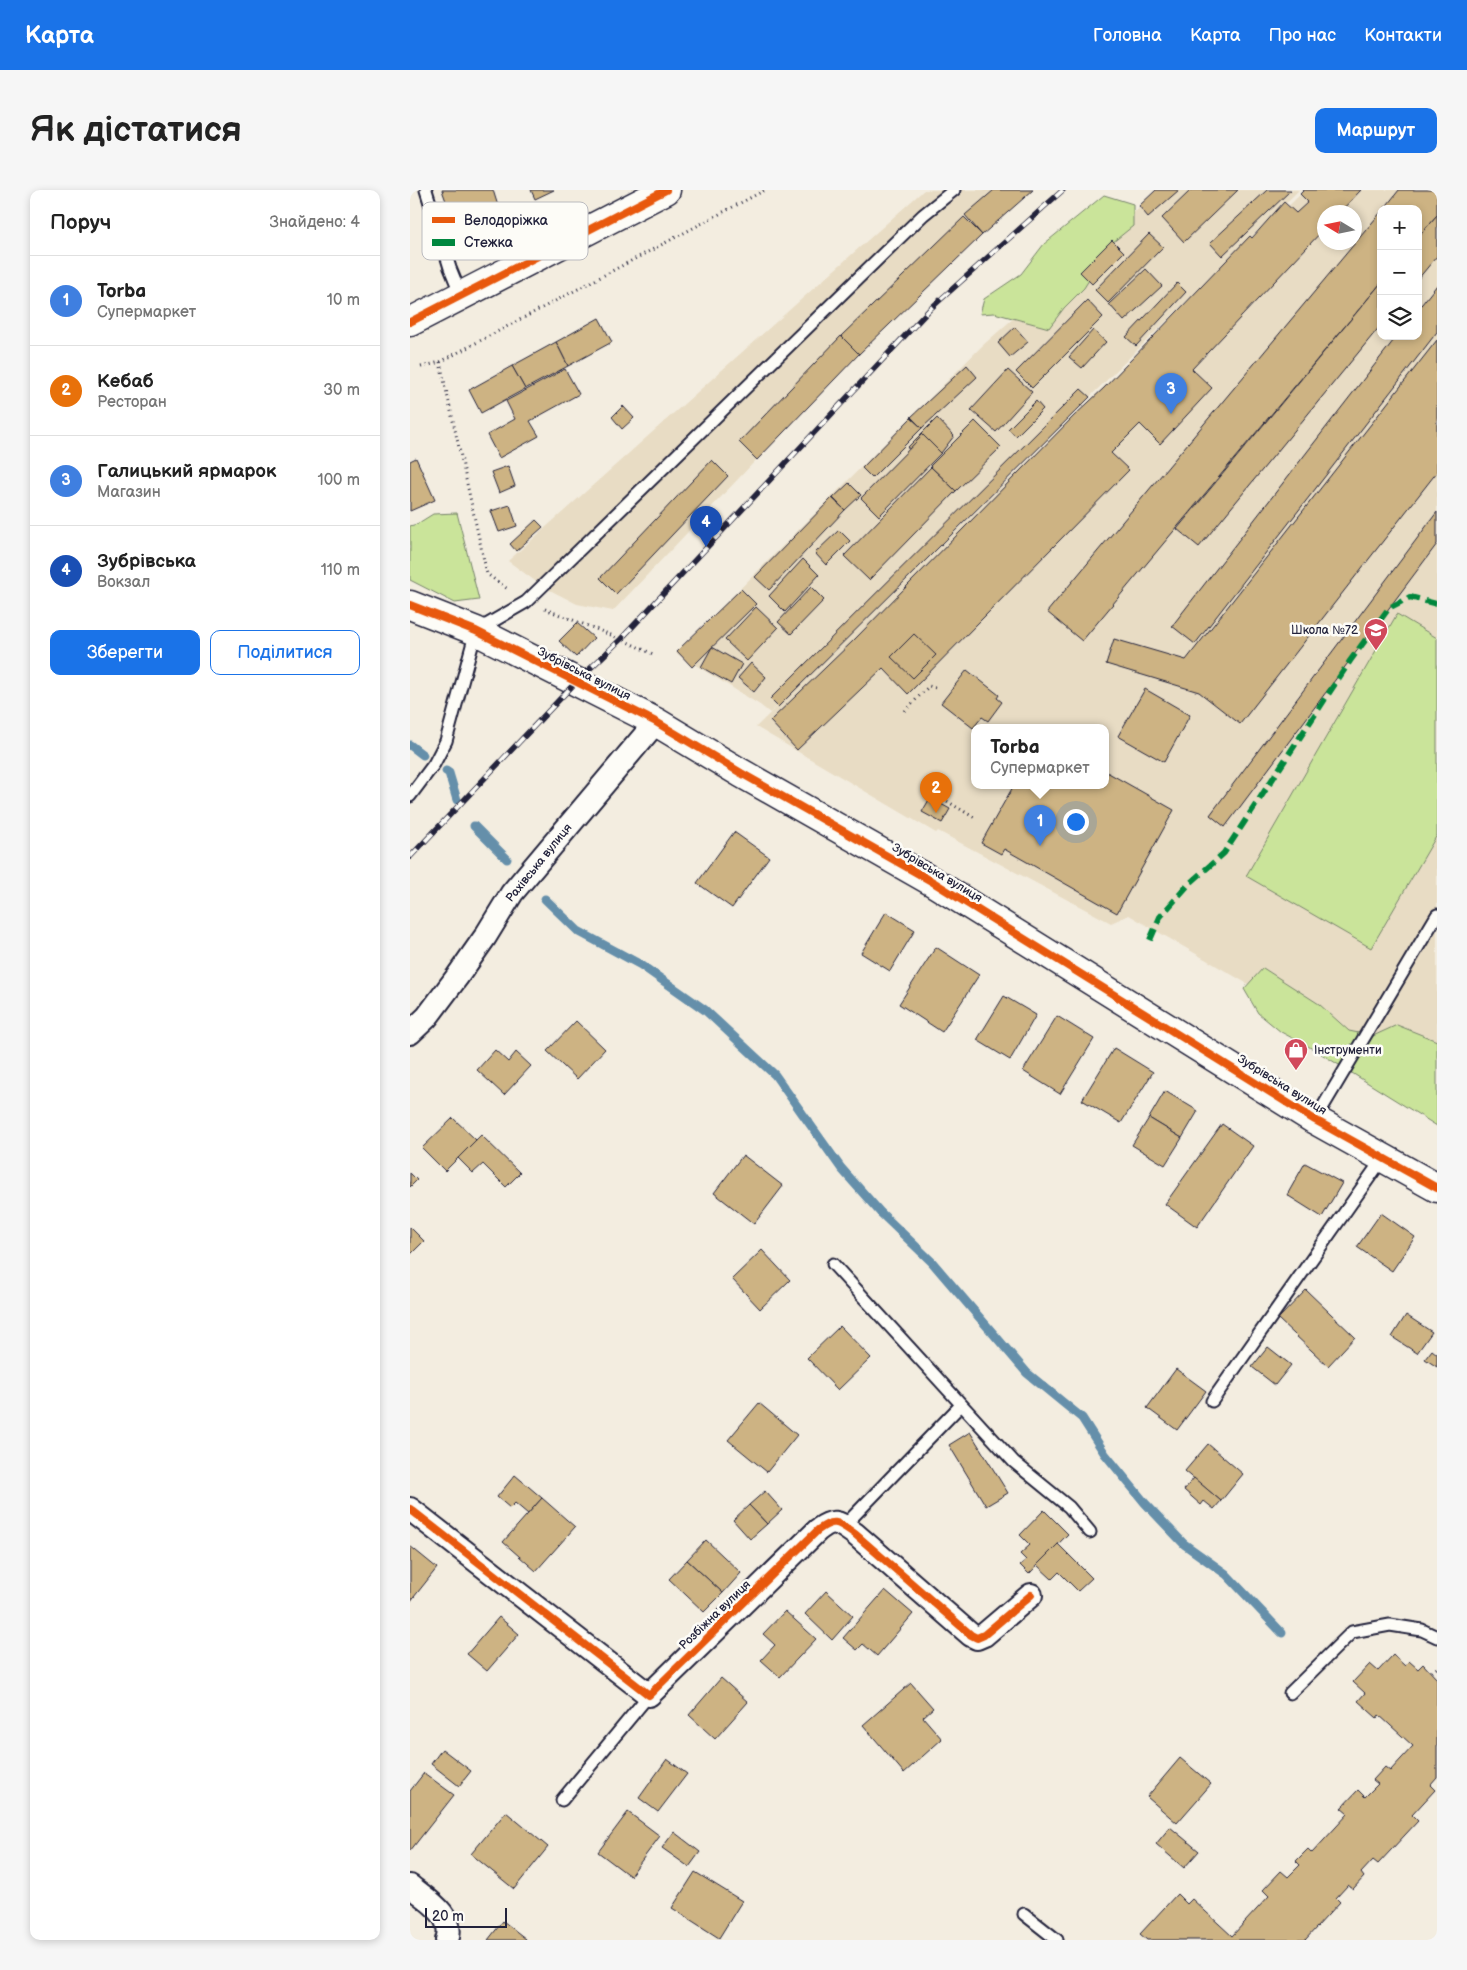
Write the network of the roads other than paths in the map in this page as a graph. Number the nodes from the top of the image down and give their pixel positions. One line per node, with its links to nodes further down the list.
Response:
1 (426, 190): 4 (lane)
2 (666, 190): 5 (street)
3 (954, 190): 11 (lane)
4 (430, 202)
5 (588, 230)
6 (448, 260): 8 (lane)
7 (529, 260): 8 (street)
8 (461, 295): 9 (street)
9 (410, 322)
10 (410, 606): 11 (street, Зубрівська вулиця)
11 (476, 631): 12 (street, Зубрівська вулиця); 13 (lane)
12 (656, 722): 15 (street, Рахівська вулиця); 16 (street, Зубрівська вулиця)
13 (410, 796)
14 (1437, 915): 16 (lane)
15 (410, 1034)
16 (1316, 1120): 17 (street, Зубрівська вулиця)
17 (1383, 1158): 18 (street, Зубрівська вулиця); 20 (lane)
18 (1437, 1188)
19 (833, 1264): 21 (lane)
20 (1212, 1400)
21 (961, 1405): 23 (lane); 24 (lane)
22 (410, 1509): 28 (street)
23 (844, 1526): 25 (street); 28 (street, Розбіжна вулиця)
24 (1090, 1532)
25 (1031, 1595)
26 (1437, 1637): 27 (lane)
27 (1290, 1694)
28 (649, 1695): 29 (lane)
29 (562, 1800)
30 (410, 1886): 32 (street)
31 (1024, 1914): 33 (lane)
32 (447, 1940)
33 (1057, 1940)

